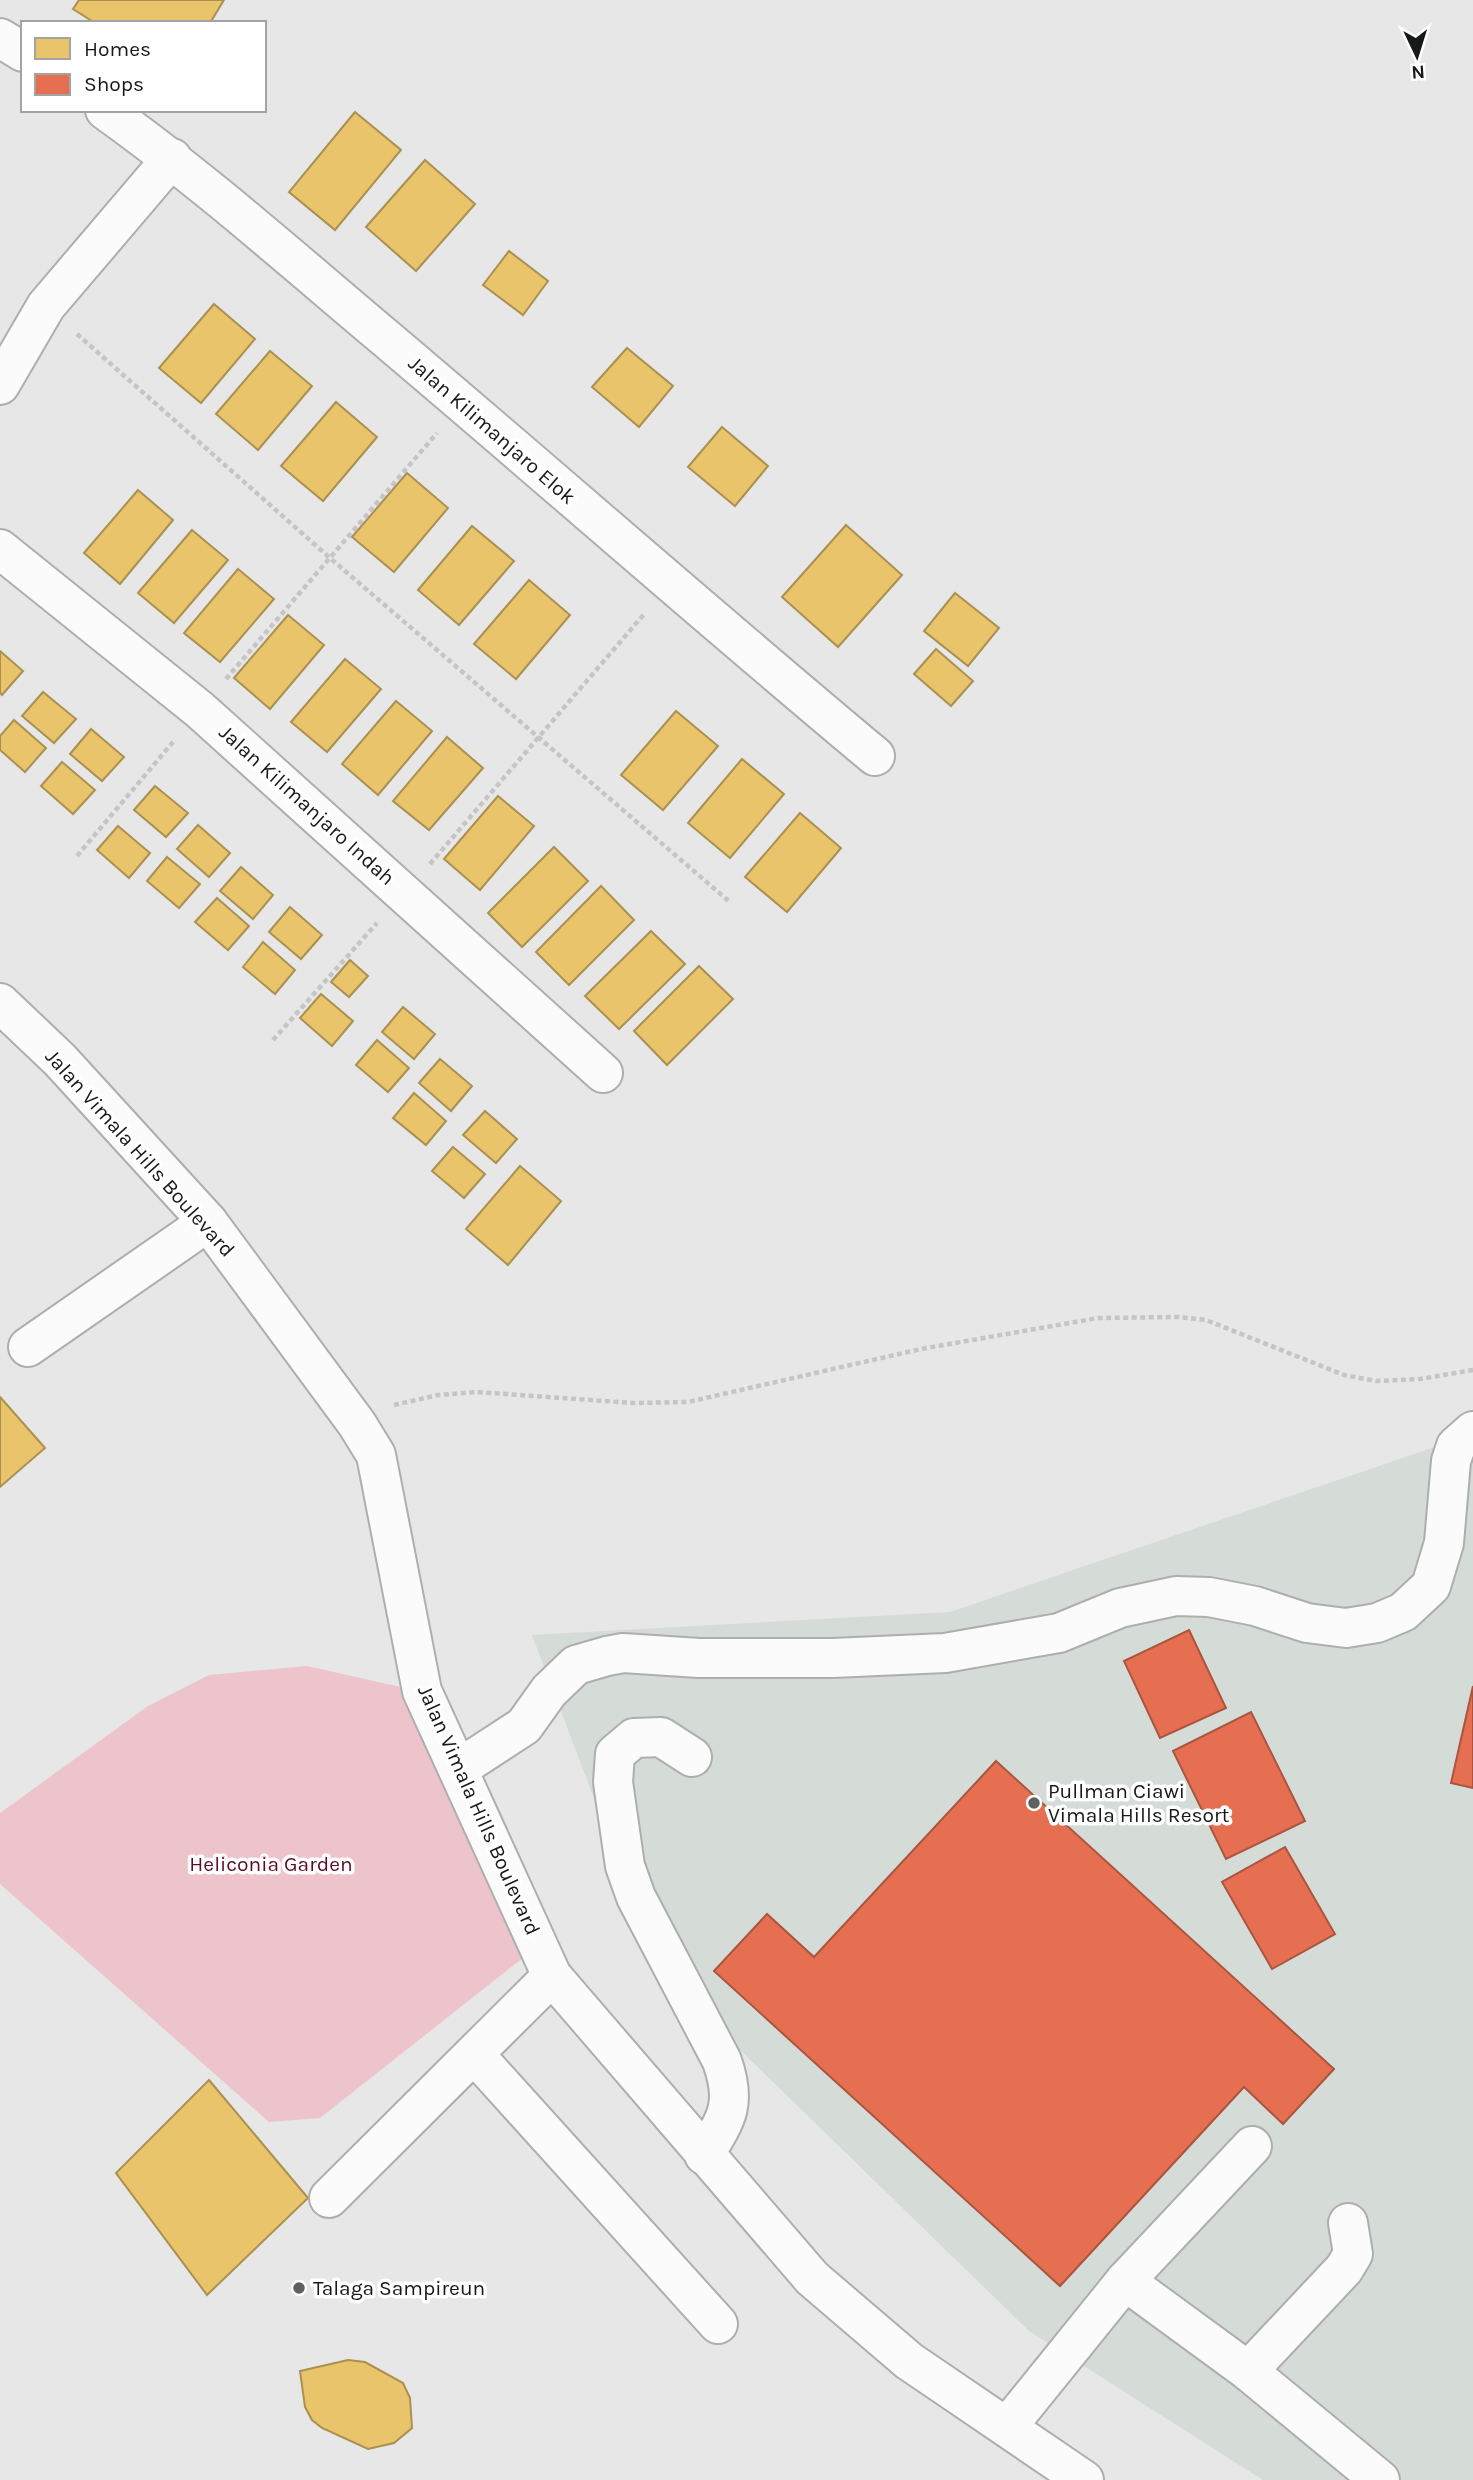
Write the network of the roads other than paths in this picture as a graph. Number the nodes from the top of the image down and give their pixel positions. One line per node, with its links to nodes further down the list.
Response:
1 (0, 38): 2 (street)
2 (21, 51)
3 (108, 112): 4 (street, Jalan Kilimanjaro Elok)
4 (172, 158): 5 (street); 7 (street, Jalan Kilimanjaro Elok)
5 (0, 385)
6 (0, 549): 9 (street, Jalan Kilimanjaro Indah)
7 (875, 756)
8 (0, 1003): 10 (street, Jalan Vimala Hills Boulevard)
9 (603, 1073)
10 (208, 1222): 11 (street); 14 (street, Jalan Vimala Hills Boulevard)
11 (28, 1347)
12 (1473, 1431): 14 (street)
13 (692, 1757): 18 (street)
14 (458, 1769): 15 (street, Jalan Vimala Hills Boulevard)
15 (552, 1976): 16 (street); 18 (street, Jalan Vimala Hills Boulevard)
16 (474, 2054): 19 (street); 22 (street)
17 (1252, 2146): 21 (street)
18 (704, 2155): 24 (street, Jalan Vimala Hills Boulevard)
19 (329, 2198)
20 (1348, 2223): 23 (street)
21 (1125, 2281): 23 (street); 24 (street)
22 (718, 2323)
23 (1248, 2371): 26 (street)
24 (1006, 2427): 25 (street, Jalan Vimala Hills Boulevard)
25 (1084, 2480)
26 (1380, 2480)

